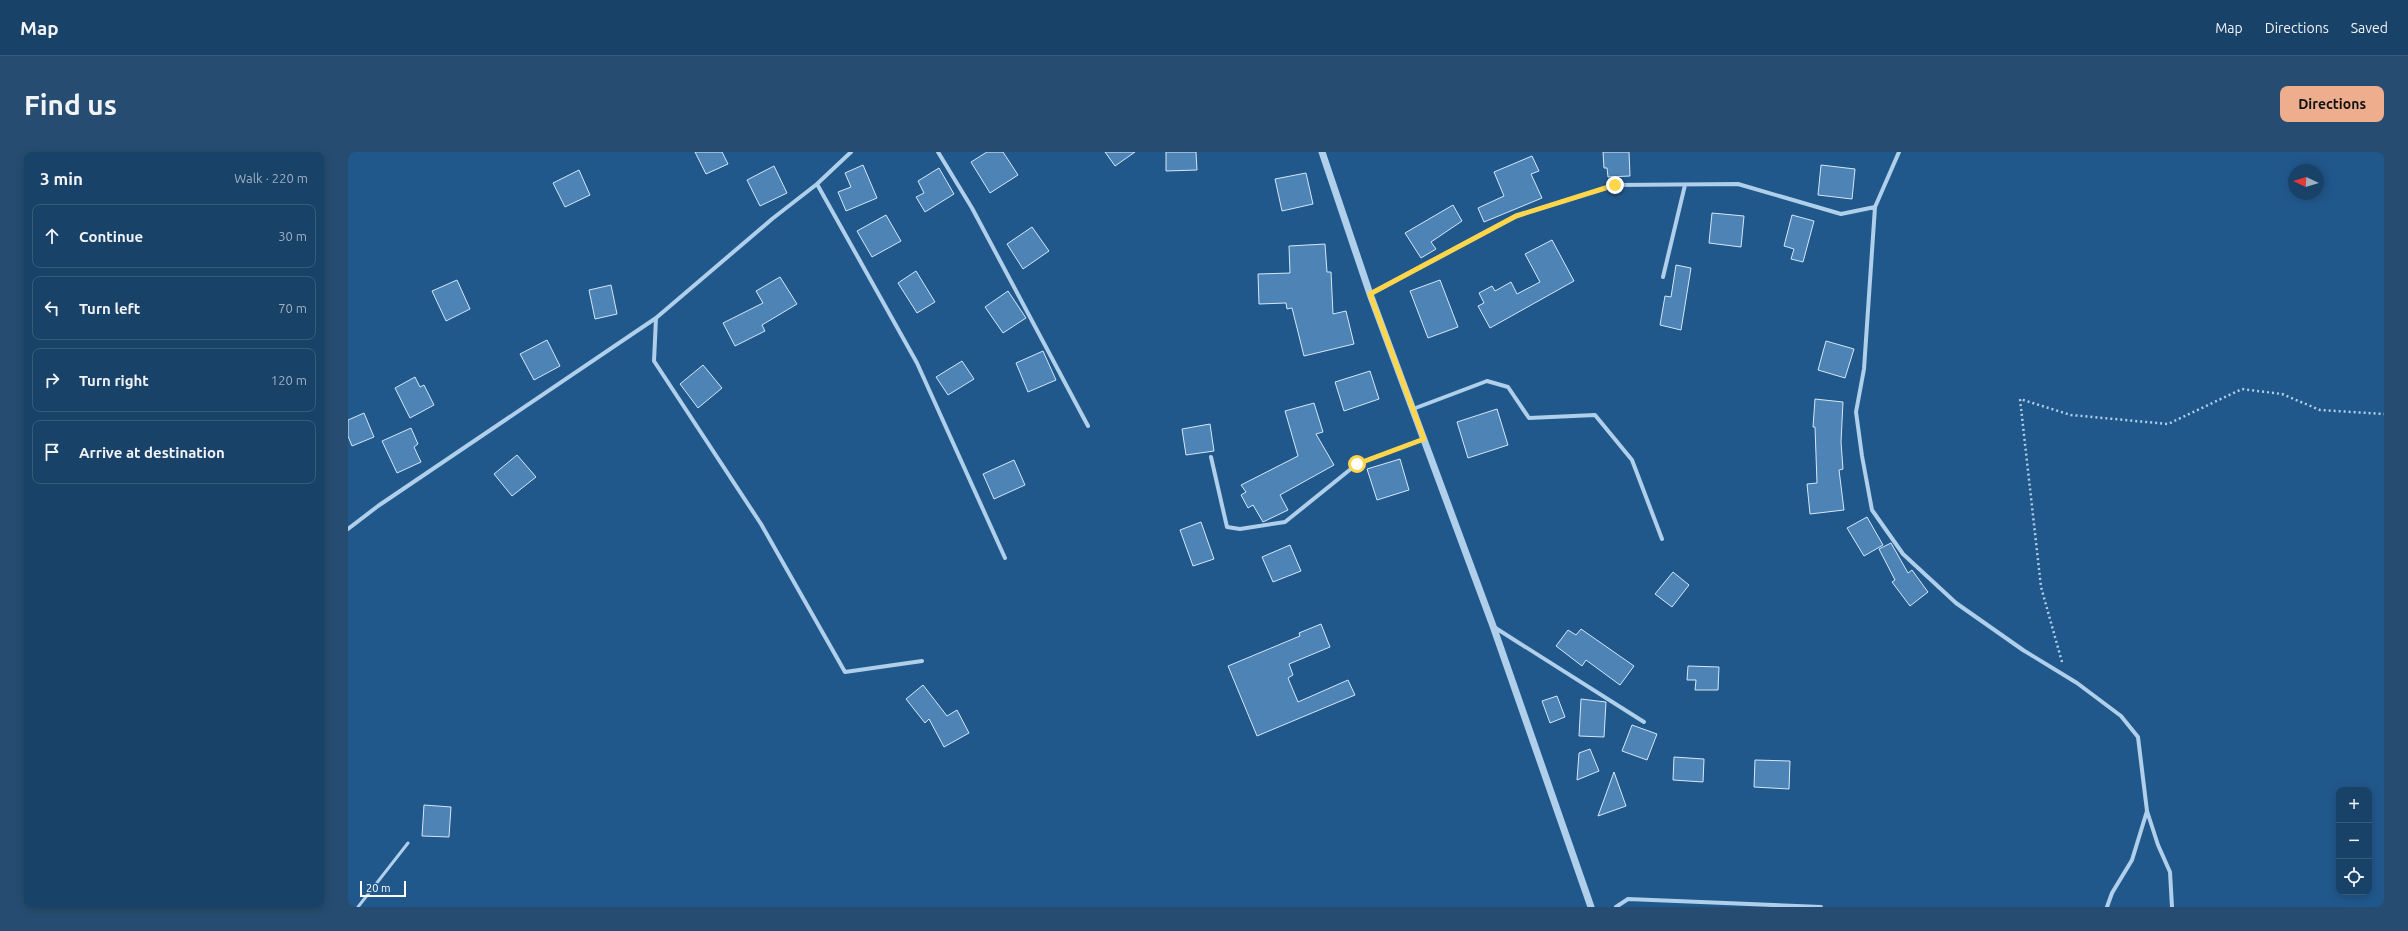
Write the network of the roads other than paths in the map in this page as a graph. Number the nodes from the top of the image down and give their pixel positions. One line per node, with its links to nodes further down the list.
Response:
1 (851, 152): 5 (street)
2 (938, 152): 12 (street)
3 (1322, 152): 9 (street)
4 (1898, 152): 7 (street)
5 (817, 184): 10 (street); 17 (street)
6 (1686, 185): 7 (street); 8 (street); 9 (street)
7 (1875, 207): 21 (street)
8 (1663, 278)
9 (1370, 294): 11 (street)
10 (656, 318): 15 (street); 19 (street)
11 (1413, 410): 13 (street); 16 (street)
12 (1088, 426)
13 (1424, 439): 14 (street); 18 (street)
14 (1211, 457)
15 (348, 529)
16 (1662, 539)
17 (1005, 558)
18 (1493, 626): 20 (street); 24 (street)
19 (922, 661)
20 (1644, 722)
21 (2147, 811): 27 (street); 28 (street)
22 (408, 842): 23 (lane)
23 (358, 907)
24 (1591, 907)
25 (1616, 907): 26 (street)
26 (1821, 907)
27 (2107, 907)
28 (2172, 907)

